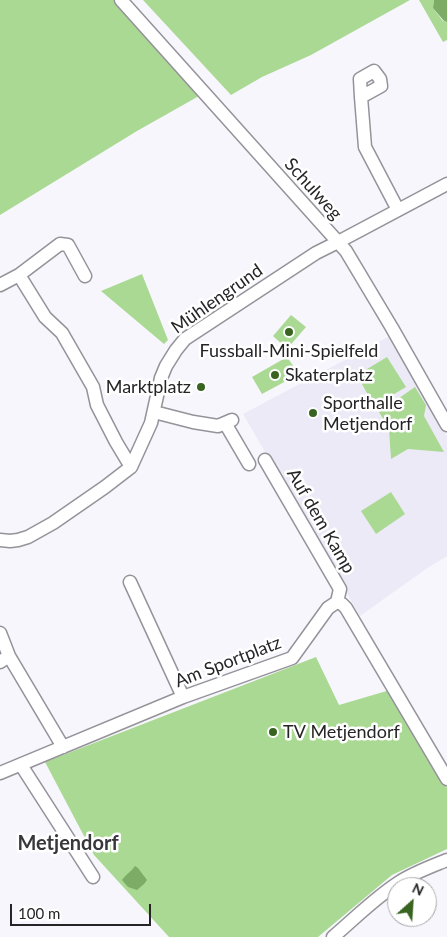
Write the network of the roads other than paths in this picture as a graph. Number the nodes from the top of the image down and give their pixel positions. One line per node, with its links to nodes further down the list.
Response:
1 (121, 0): 5 (street, Schulweg)
2 (361, 97): 4 (street)
3 (447, 184): 4 (street, Mühlengrund)
4 (398, 210): 5 (street, Mühlengrund)
5 (338, 242): 9 (street, Mühlengrund); 10 (street, Schulweg)
6 (19, 275): 7 (street); 8 (street); 13 (street)
7 (85, 276)
8 (0, 285)
9 (154, 412): 12 (street); 13 (street, Mühlengrund)
10 (447, 425)
11 (265, 460): 16 (street, Auf dem Kamp)
12 (249, 464)
13 (131, 467): 14 (street, Mühlengrund)
14 (0, 540)
15 (130, 582): 19 (street)
16 (337, 602): 19 (street, Am Sportplatz); 23 (street)
17 (0, 633): 18 (street)
18 (5, 659): 20 (street)
19 (183, 697): 20 (street, Am Sportplatz)
20 (63, 747): 21 (street, Am Sportplatz)
21 (21, 765): 22 (street, Am Sportplatz); 25 (street)
22 (0, 773)
23 (447, 779)
24 (447, 860): 26 (street)
25 (93, 877)
26 (333, 937)

